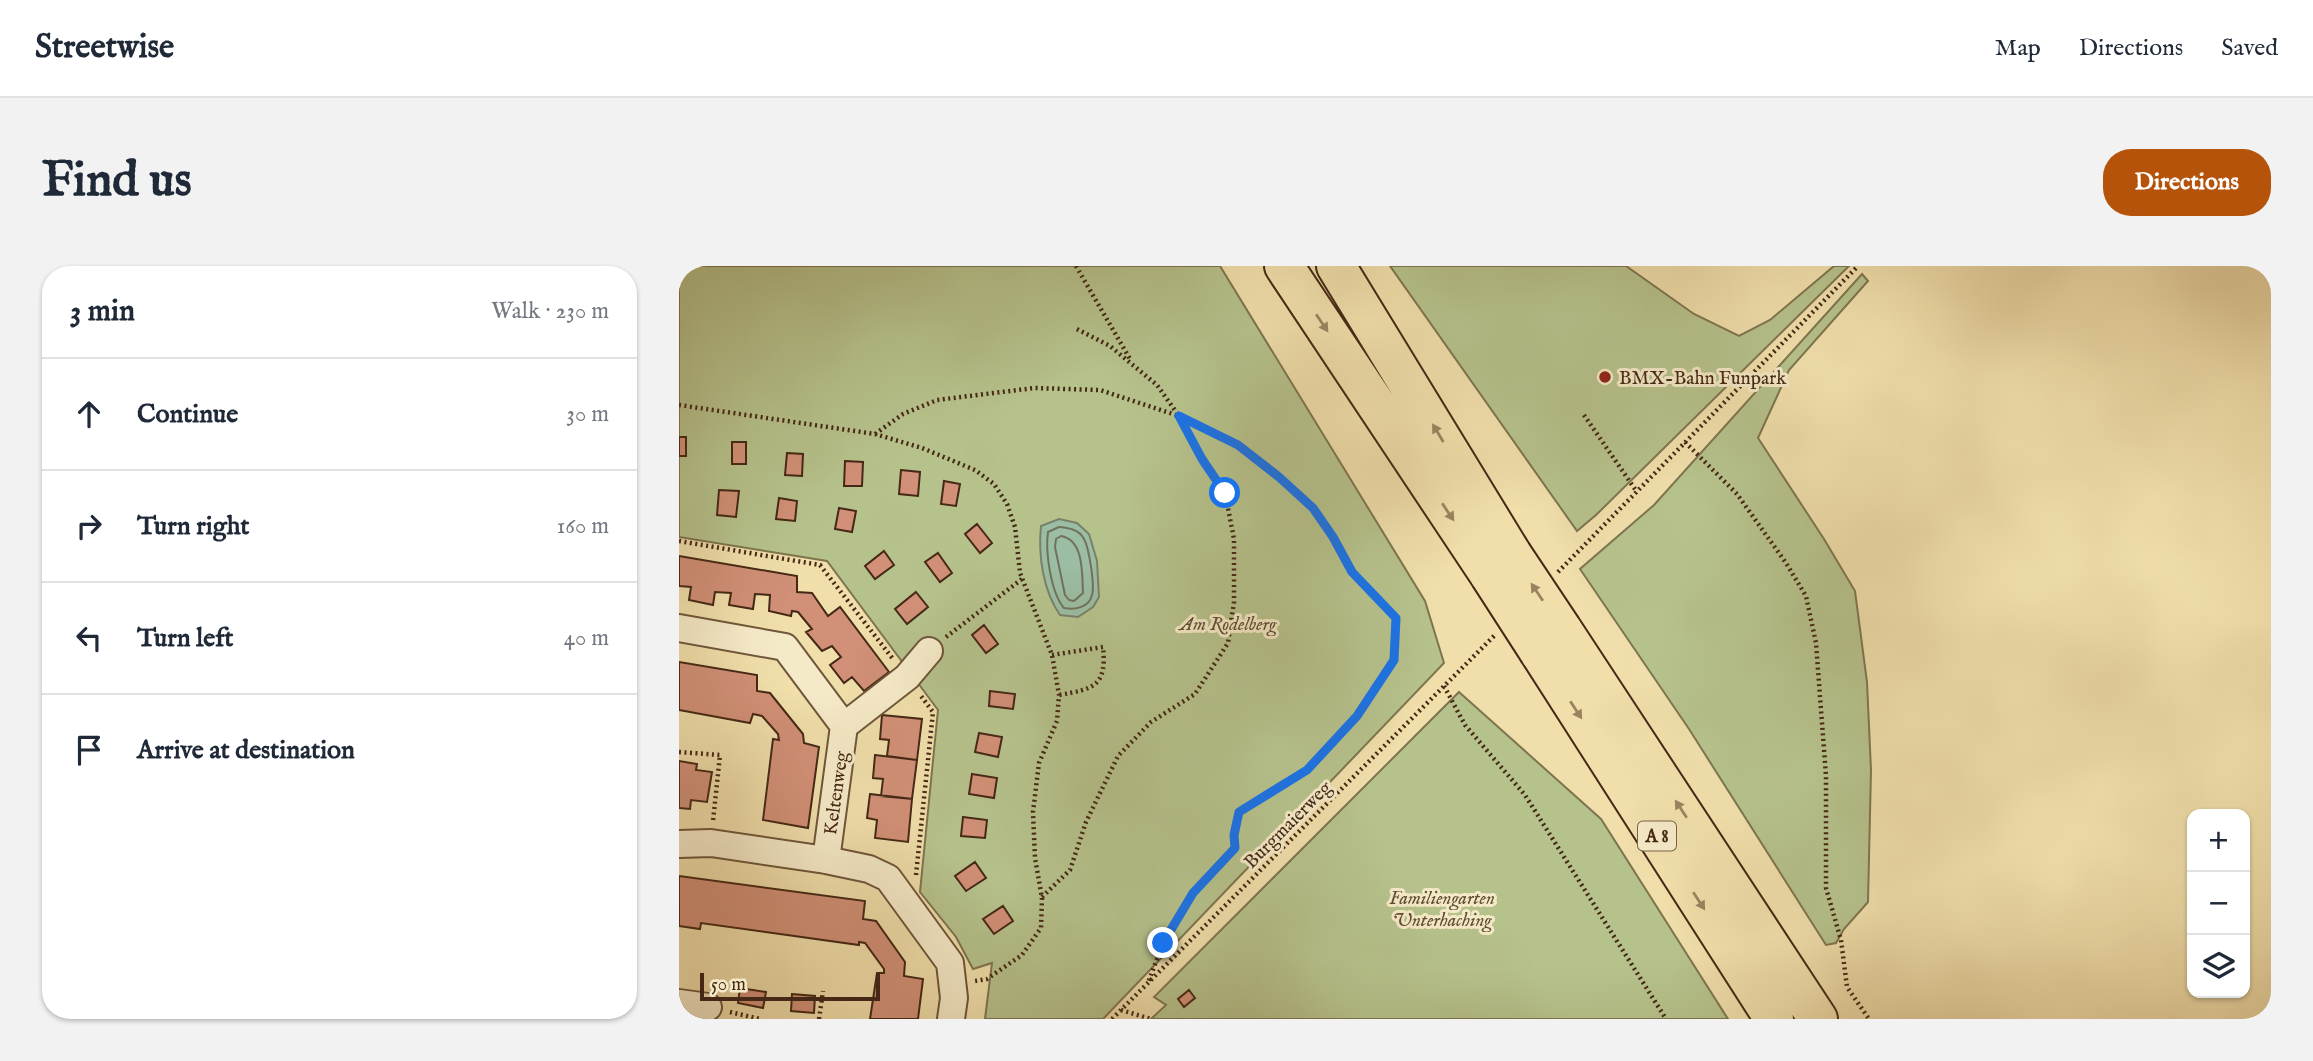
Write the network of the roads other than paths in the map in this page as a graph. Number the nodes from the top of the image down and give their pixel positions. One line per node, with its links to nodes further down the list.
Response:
1 (1284, 266): 3 (highway, A 8, one-way to 3)
2 (1336, 266): 3 (highway, A 8, one-way to 2)
3 (1501, 565): 5 (highway, A 8, bridge)
4 (679, 628): 7 (street, Keltenweg)
5 (1551, 641): 13 (highway, A 8, one-way to 13); 14 (highway, A 8, one-way to 5)
6 (929, 651): 7 (street, Keltenweg)
7 (844, 726): 9 (street, Keltenweg)
8 (679, 844): 9 (street)
9 (827, 860): 12 (street)
10 (679, 1003): 11 (street)
11 (708, 1007)
12 (951, 1019)
13 (1774, 1019)
14 (1818, 1019)

